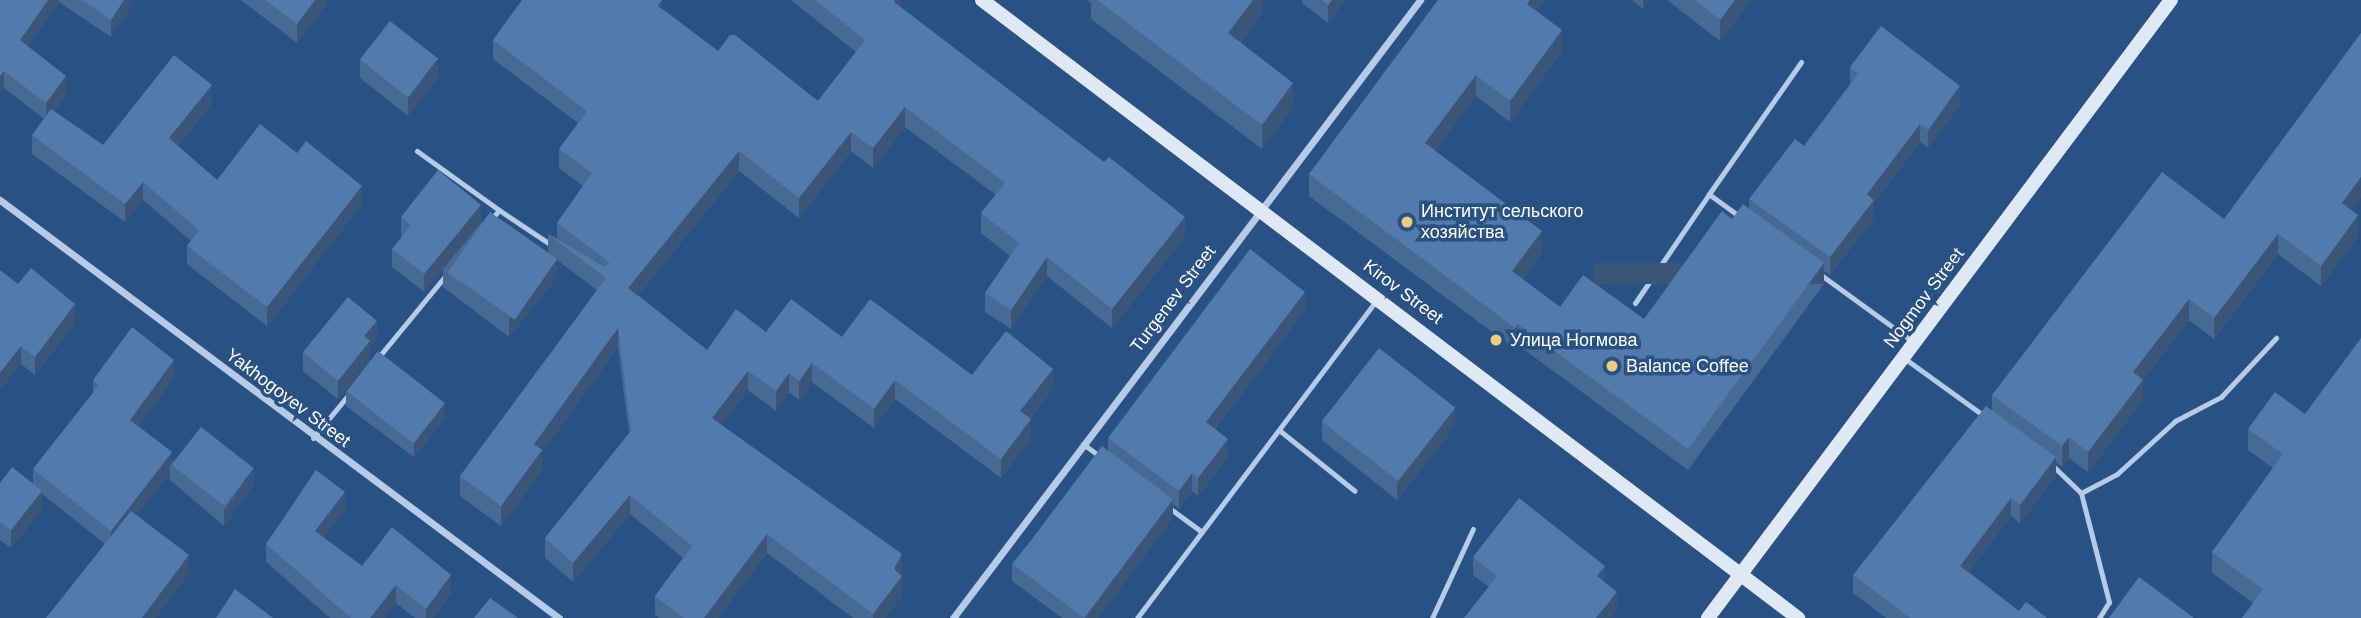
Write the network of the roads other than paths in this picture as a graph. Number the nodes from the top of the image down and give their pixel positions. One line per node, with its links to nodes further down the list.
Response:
1 (982, 0): 9 (main road, Kirov Street)
2 (1420, 0): 9 (street, Turgenev Street)
3 (2171, 0): 18 (main road, Nogmov Street)
4 (1801, 62): 6 (lane)
5 (417, 151): 8 (lane)
6 (1709, 194): 10 (lane); 16 (lane)
7 (0, 200): 24 (street, Yakhogoyev Street)
8 (499, 210): 11 (lane); 12 (lane)
9 (1265, 210): 15 (main road, Kirov Street); 25 (street, Turgenev Street)
10 (1742, 217)
11 (481, 232)
12 (562, 252)
13 (455, 264): 20 (lane)
14 (1817, 272): 18 (lane)
15 (1378, 298): 23 (lane); 33 (main road, Kirov Street)
16 (1635, 303)
17 (2276, 338): 29 (lane)
18 (1914, 343): 19 (main road, Nogmov Street)
19 (1903, 358): 22 (lane); 33 (main road, Nogmov Street)
20 (375, 362)
21 (358, 383): 24 (lane)
22 (1994, 423)
23 (1279, 430): 28 (lane); 32 (lane)
24 (313, 438): 34 (street, Yakhogoyev Street)
25 (1083, 444): 27 (lane); 35 (street, Turgenev Street)
26 (2039, 456): 29 (lane)
27 (1105, 460)
28 (1355, 491)
29 (2081, 493): 40 (lane)
30 (1158, 500): 32 (lane)
31 (1473, 529): 37 (lane)
32 (1202, 532): 36 (lane)
33 (1739, 574): 38 (main road, Nogmov Street); 39 (main road, Kirov Street)
34 (559, 618)
35 (953, 618)
36 (1136, 618)
37 (1432, 618)
38 (1707, 618)
39 (1798, 618)
40 (2099, 618)

